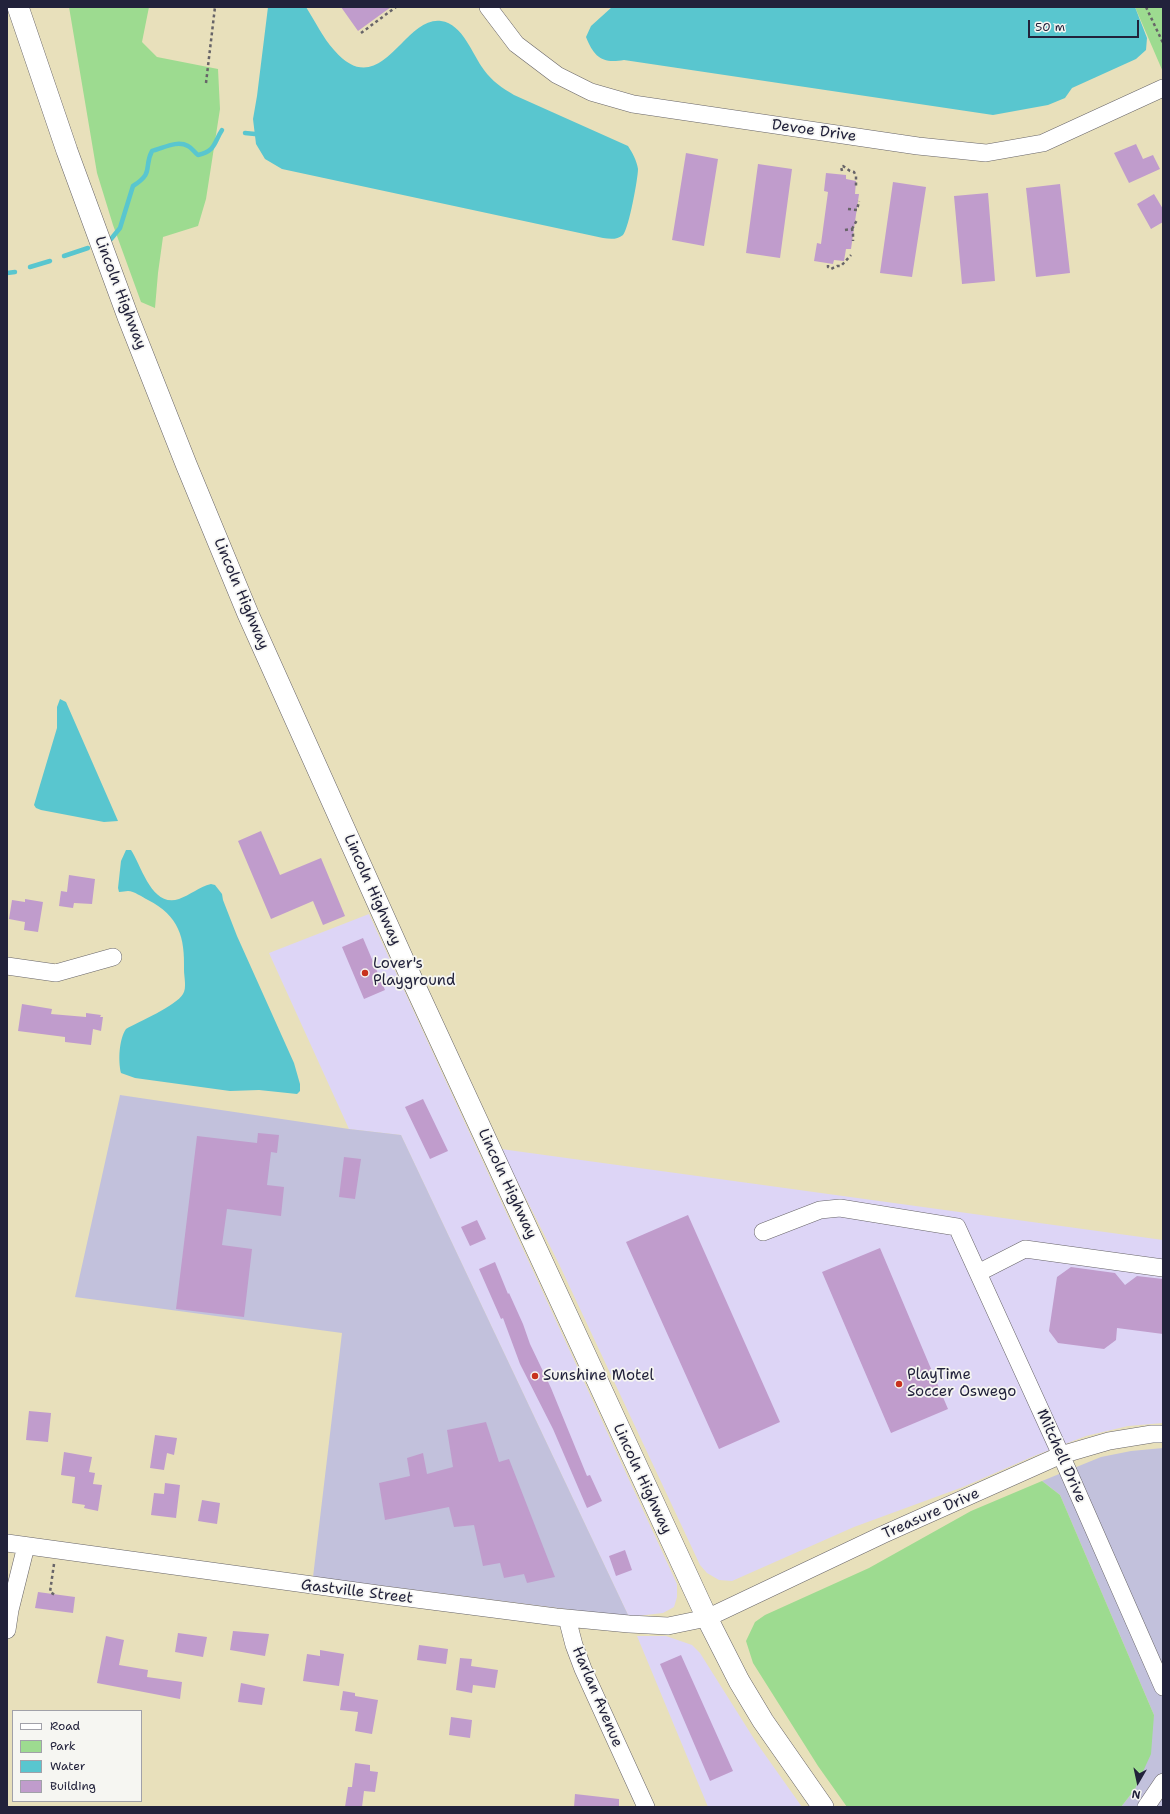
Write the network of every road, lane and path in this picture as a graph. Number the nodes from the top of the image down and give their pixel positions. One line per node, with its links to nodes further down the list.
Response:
1 (18, 7): 32 (main road, Lincoln Highway)
2 (215, 7): 8 (path)
3 (396, 7): 6 (path)
4 (488, 7): 9 (street, Devoe Drive)
5 (1146, 7): 7 (path)
6 (361, 33)
7 (1163, 44)
8 (206, 83)
9 (1162, 90)
10 (842, 171): 11 (path)
11 (856, 186)
12 (859, 201): 13 (path)
13 (848, 209)
14 (857, 220): 16 (path)
15 (846, 229): 16 (path)
16 (852, 229): 17 (path)
17 (853, 241)
18 (851, 255): 19 (path)
19 (828, 265)
20 (113, 957): 21 (street)
21 (7, 966)
22 (763, 1232): 24 (street, Mitchell Drive)
23 (1163, 1268): 24 (street)
24 (978, 1273): 26 (street, Mitchell Drive)
25 (1163, 1434): 26 (street, Treasure Drive)
26 (1061, 1455): 32 (street, Treasure Drive); 34 (street, Mitchell Drive)
27 (7, 1543): 28 (street, Gastville Street)
28 (26, 1546): 29 (street, Gastville Street); 33 (street)
29 (56, 1550): 30 (path); 31 (street, Gastville Street)
30 (55, 1594)
31 (567, 1618): 32 (street, Gastville Street); 37 (street, Harlan Avenue)
32 (707, 1618): 38 (main road, Lincoln Highway)
33 (7, 1630)
34 (1158, 1663): 35 (street, Mitchell Drive)
35 (1163, 1687)
36 (1163, 1782): 39 (street)
37 (646, 1807)
38 (823, 1807)
39 (1146, 1807)

